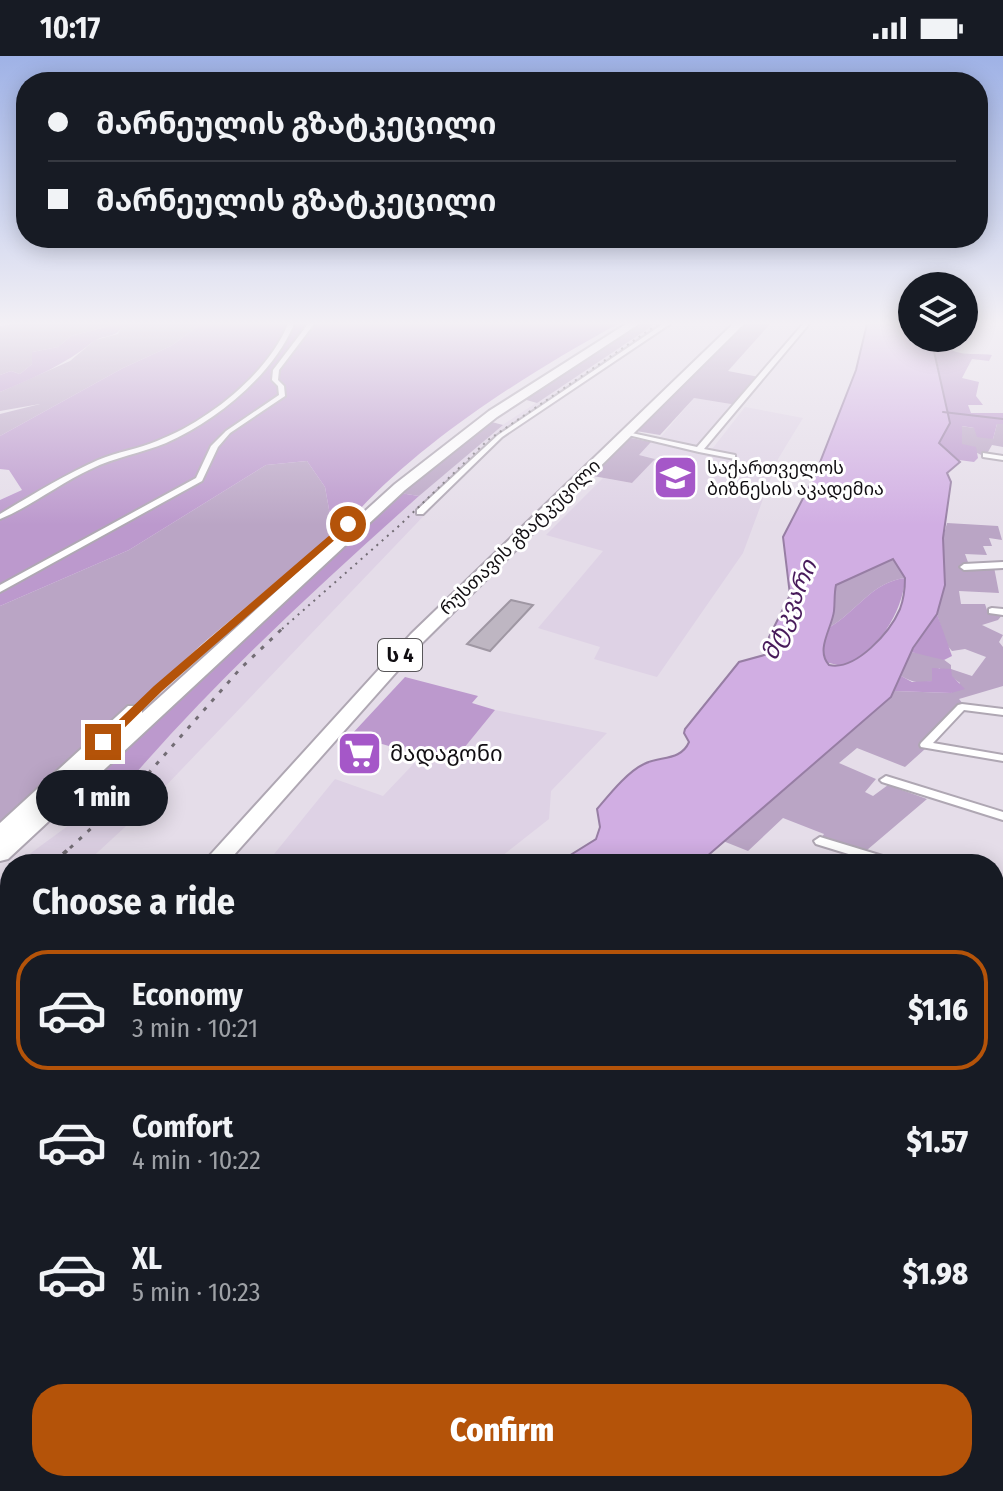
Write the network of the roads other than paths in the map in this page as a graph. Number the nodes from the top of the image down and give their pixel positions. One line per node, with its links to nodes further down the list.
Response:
1 (240, 391): 14 (street)
2 (281, 391): 17 (street)
3 (517, 391): 18 (highway)
4 (529, 391): 18 (highway)
5 (567, 391): 13 (street)
6 (671, 391): 8 (highway, რუსთავის გზატკეცილი / ს 4)
7 (749, 391): 9 (street)
8 (627, 434): 9 (street); 26 (highway, რუსთავის გზატკეცილი / ს 4)
9 (699, 450): 11 (street)
10 (986, 455): 12 (street)
11 (732, 457)
12 (1003, 458)
13 (420, 512)
14 (0, 517)
15 (1003, 565): 16 (street)
16 (964, 567)
17 (0, 589)
18 (160, 696): 23 (highway); 25 (highway)
19 (1003, 712): 20 (street)
20 (1003, 758)
21 (886, 780): 22 (street)
22 (1003, 816)
23 (0, 835)
24 (820, 841): 27 (street)
25 (0, 854)
26 (222, 854)
27 (862, 854)

